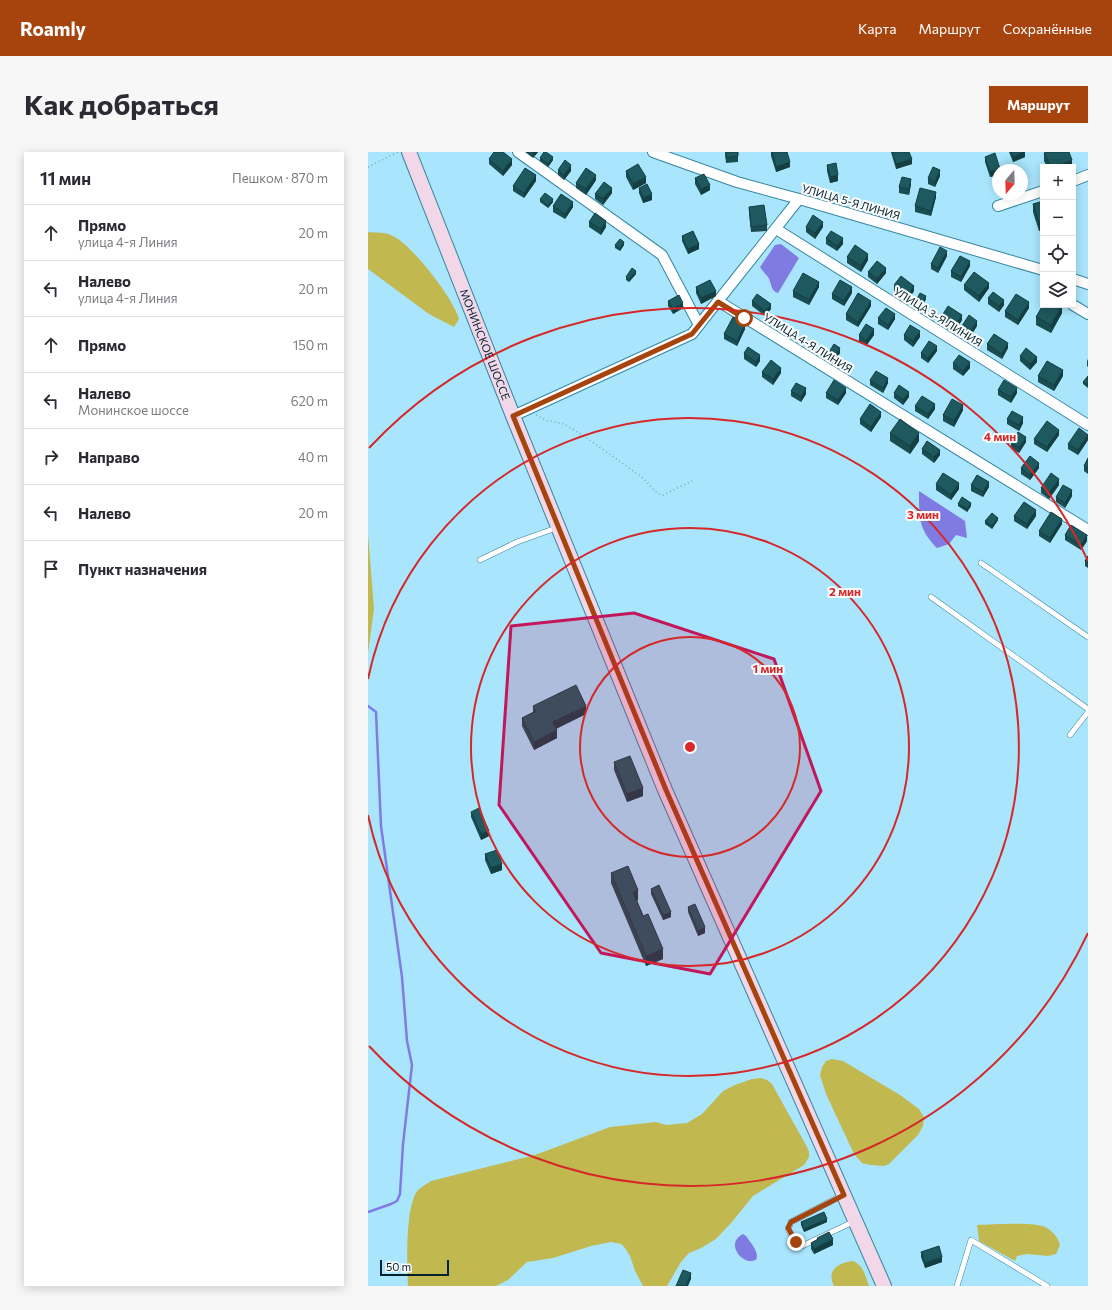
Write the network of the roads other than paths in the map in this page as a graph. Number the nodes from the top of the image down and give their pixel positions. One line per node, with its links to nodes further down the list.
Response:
1 (409, 152): 17 (main road, МОНИНСКОЕ ШОССЕ)
2 (518, 152): 16 (street)
3 (653, 152): 7 (street, УЛИЦА 5-Я ЛИНИЯ)
4 (1088, 175): 5 (street)
5 (1076, 179)
6 (1040, 192): 8 (street)
7 (799, 199): 9 (street); 10 (street, УЛИЦА 5-Я ЛИНИЯ)
8 (998, 206)
9 (776, 229): 13 (street); 18 (street, УЛИЦА 3-Я ЛИНИЯ)
10 (1040, 269)
11 (1076, 280): 12 (street)
12 (1088, 284)
13 (718, 302): 16 (street); 20 (street, УЛИЦА 4-Я ЛИНИЯ)
14 (1076, 307): 15 (street)
15 (1088, 314)
16 (699, 325): 17 (street)
17 (520, 413): 19 (main road, МОНИНСКОЕ ШОССЕ)
18 (1088, 424)
19 (559, 527): 21 (lane); 27 (main road, МОНИНСКОЕ ШОССЕ)
20 (1088, 530)
21 (480, 560)
22 (981, 563): 24 (lane)
23 (930, 597): 25 (lane)
24 (1088, 637)
25 (1088, 711): 26 (lane)
26 (1070, 735)
27 (844, 1195): 28 (main road, МОНИНСКОЕ ШОССЕ); 28 (lane)
28 (856, 1220): 29 (main road, МОНИНСКОЕ ШОССЕ)
29 (884, 1286)
30 (957, 1286): 31 (lane)
31 (1047, 1286)

